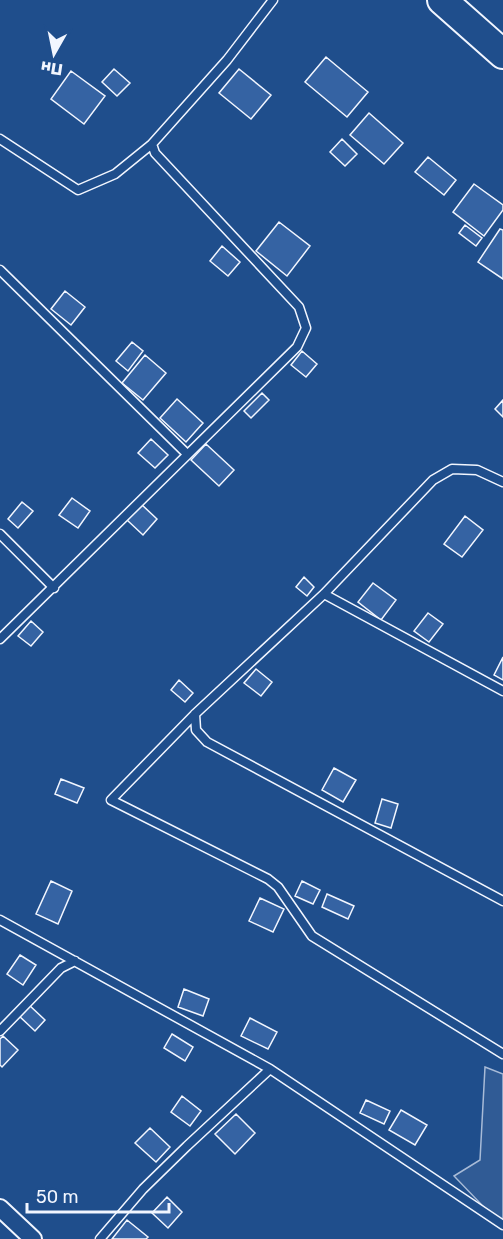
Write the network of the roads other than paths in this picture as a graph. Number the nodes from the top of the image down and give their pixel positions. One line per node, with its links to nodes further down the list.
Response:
1 (273, 0): 5 (lane)
2 (442, 0): 3 (highway)
3 (503, 54)
4 (0, 139): 5 (lane)
5 (152, 144): 7 (lane)
6 (0, 270): 7 (lane)
7 (187, 454): 10 (lane)
8 (503, 482): 11 (lane)
9 (0, 534): 10 (lane)
10 (54, 588): 12 (lane)
11 (324, 594): 13 (lane); 14 (lane)
12 (0, 639)
13 (503, 692)
14 (195, 714): 15 (lane); 19 (lane)
15 (503, 901)
16 (0, 920): 17 (lane)
17 (75, 961): 18 (lane); 20 (lane)
18 (0, 1031)
19 (503, 1054)
20 (270, 1069): 22 (lane); 24 (lane)
21 (0, 1208): 23 (street)
22 (503, 1225)
23 (33, 1239)
24 (100, 1239)

